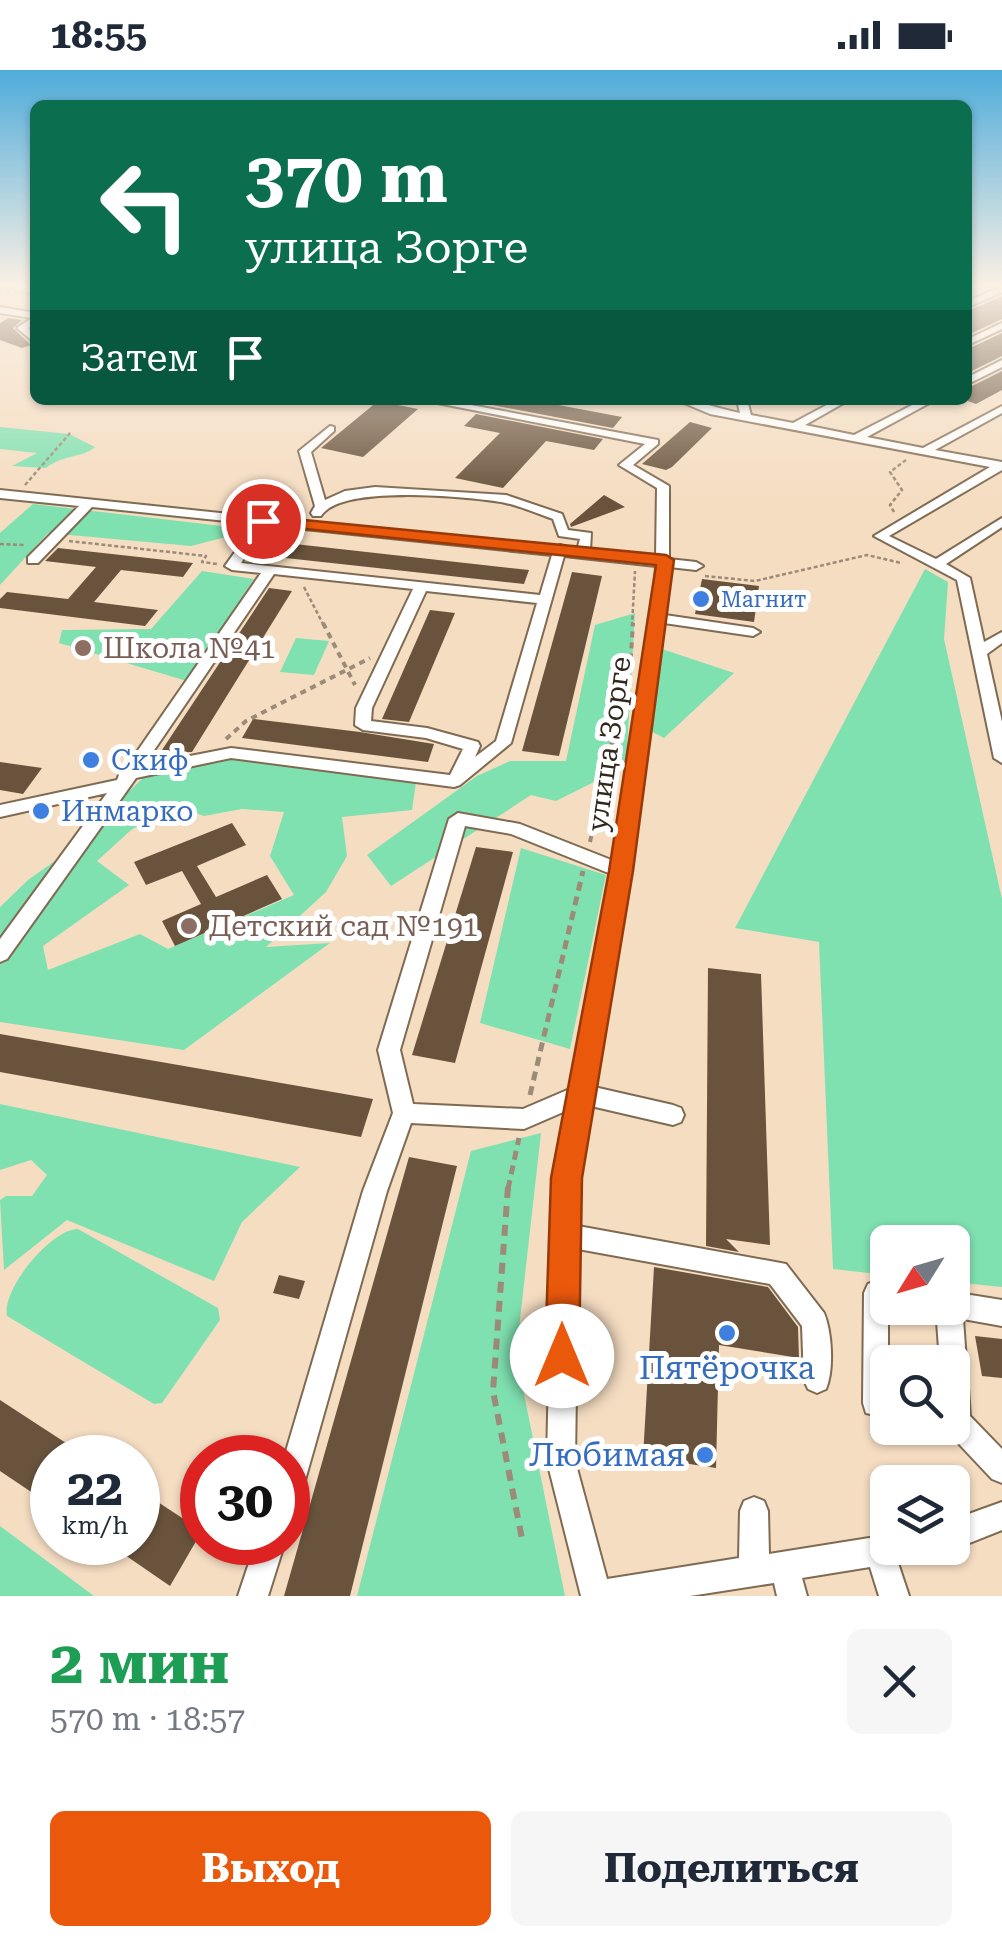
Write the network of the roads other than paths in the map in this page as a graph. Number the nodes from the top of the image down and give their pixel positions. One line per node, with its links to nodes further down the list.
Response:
1 (1002, 364): 2 (street)
2 (972, 379)
3 (454, 405): 25 (street, улица Зорге)
4 (697, 405): 9 (street)
5 (743, 405): 9 (street)
6 (835, 405): 10 (street)
7 (920, 405): 12 (street)
8 (1002, 410): 13 (street)
9 (746, 417): 10 (street)
10 (795, 426): 12 (street)
11 (330, 429): 17 (street)
12 (857, 437): 13 (street)
13 (927, 450): 14 (street)
14 (1001, 465): 24 (street)
15 (7, 494): 16 (street)
16 (88, 503): 18 (street); 23 (street)
17 (321, 506): 20 (street); 22 (street)
18 (263, 521): 20 (street); 27 (street)
19 (1002, 522): 24 (street)
20 (309, 525): 21 (street)
21 (560, 549): 22 (street); 29 (street)
22 (583, 552): 25 (street)
23 (33, 560)
24 (940, 563): 33 (street)
25 (665, 566): 26 (street); 30 (street, улица Зорге)
26 (696, 566)
27 (270, 570): 28 (street); 35 (street)
28 (421, 586): 29 (street); 36 (street)
29 (543, 599): 36 (street)
30 (658, 618): 31 (street); 38 (street, улица Зорге)
31 (753, 632)
32 (1002, 636): 33 (street)
33 (978, 652): 34 (street)
34 (1002, 758)
35 (125, 778): 36 (street); 37 (street); 39 (street)
36 (454, 782)
37 (0, 811)
38 (621, 871): 40 (street, улица Зорге); 41 (street)
39 (0, 954)
40 (581, 1094): 41 (street); 42 (street); 43 (street, улица Зорге)
41 (404, 1113): 48 (street)
42 (673, 1115)
43 (564, 1235): 46 (street); 59 (street, улица Зорге)
44 (970, 1309): 45 (street)
45 (1002, 1313)
46 (817, 1380)
47 (970, 1433): 49 (street)
48 (304, 1435)
49 (1002, 1469)
50 (754, 1511): 56 (street)
51 (1002, 1516): 52 (street)
52 (970, 1528)
53 (870, 1556): 57 (street)
54 (263, 1565): 58 (street)
55 (891, 1565): 60 (street)
56 (754, 1572): 57 (street); 59 (street)
57 (789, 1582)
58 (253, 1596)
59 (596, 1596)
60 (894, 1596)

